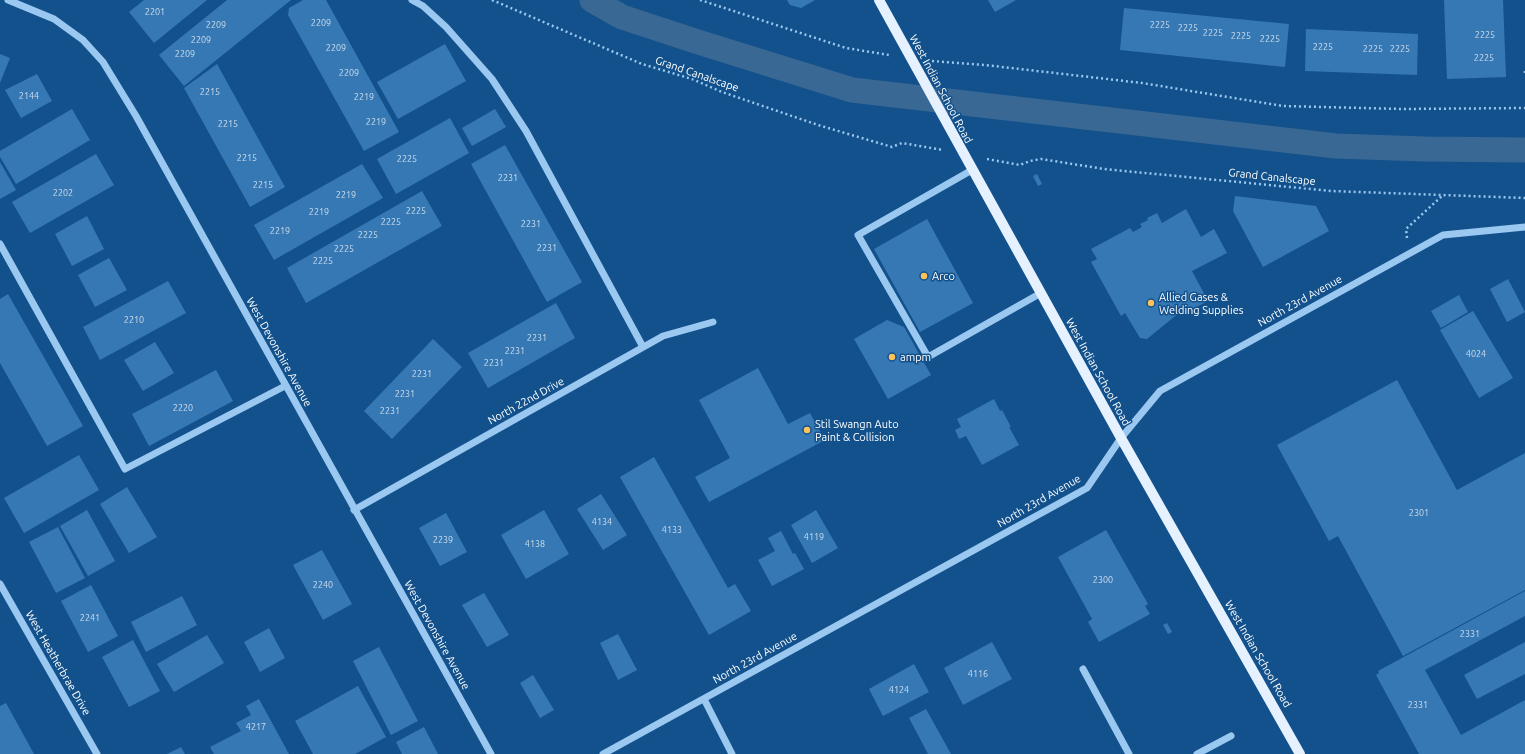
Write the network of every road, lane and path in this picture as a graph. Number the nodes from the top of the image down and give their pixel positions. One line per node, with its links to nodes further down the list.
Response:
1 (8, 0): 21 (street, West Devonshire Avenue)
2 (412, 0): 20 (street)
3 (492, 0): 10 (path, Grand Canalscape)
4 (700, 0): 6 (path)
5 (879, 0): 6 (main road, West Indian School Road)
6 (912, 59): 9 (path); 12 (main road, West Indian School Road)
7 (1525, 71): 8 (path)
8 (1525, 75)
9 (1525, 108)
10 (902, 143)
11 (1020, 166): 13 (path, Grand Canalscape)
12 (972, 170): 18 (main road, West Indian School Road); 18 (street)
13 (1442, 196): 14 (path, Grand Canalscape); 17 (path)
14 (1525, 198)
15 (1525, 227): 17 (street, North 23rd Avenue)
16 (0, 244): 21 (street)
17 (1407, 254): 22 (street, North 23rd Avenue)
18 (1041, 293): 22 (main road, West Indian School Road)
19 (713, 322): 20 (street, North 22nd Drive)
20 (642, 347): 23 (street, North 22nd Drive)
21 (285, 386): 23 (street, West Devonshire Avenue)
22 (1122, 438): 26 (street, North 23rd Avenue); 34 (main road, West Indian School Road)
23 (354, 510): 29 (street, West Devonshire Avenue)
24 (0, 584): 28 (street, West Heatherbrae Drive)
25 (1083, 669): 32 (street)
26 (704, 699): 30 (street, North 23rd Avenue); 31 (street)
27 (1231, 736): 33 (street)
28 (97, 754)
29 (491, 754)
30 (603, 754)
31 (732, 754)
32 (1129, 754)
33 (1197, 754)
34 (1300, 754)

